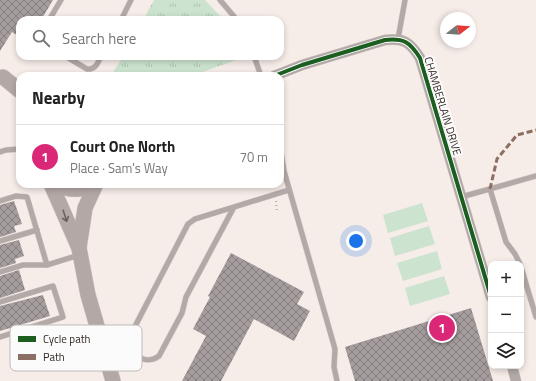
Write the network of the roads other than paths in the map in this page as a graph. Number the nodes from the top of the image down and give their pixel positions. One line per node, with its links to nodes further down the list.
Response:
1 (61, 0): 5 (lane)
2 (131, 0): 6 (lane)
3 (220, 0): 7 (lane)
4 (405, 0): 8 (lane)
5 (51, 16)
6 (123, 16)
7 (234, 16)
8 (398, 39): 13 (street); 27 (street, CHAMBERLAIN DRIVE)
9 (72, 60): 10 (lane)
10 (99, 60)
11 (255, 60): 12 (lane)
12 (260, 72)
13 (284, 72)
14 (1, 76): 15 (main road); 16 (main road)
15 (16, 79)
16 (16, 88)
17 (16, 149): 18 (lane)
18 (0, 152)
19 (284, 166): 26 (lane)
20 (536, 176): 25 (lane)
21 (53, 188): 32 (main road, one-way to 32)
22 (68, 188): 23 (main road)
23 (85, 188)
24 (93, 188): 32 (main road)
25 (490, 189): 27 (lane); 33 (lane)
26 (289, 190): 29 (lane); 49 (lane)
27 (461, 197): 37 (street, CHAMBERLAIN DRIVE)
28 (0, 201): 30 (lane)
29 (234, 207): 42 (lane); 45 (lane)
30 (37, 230): 31 (lane); 34 (lane)
31 (0, 241)
32 (79, 251): 34 (lane); 41 (main road)
33 (519, 261)
34 (47, 265): 35 (lane)
35 (0, 272)
36 (524, 277): 39 (lane)
37 (488, 287)
38 (0, 302): 40 (lane)
39 (536, 317)
40 (36, 325)
41 (96, 325)
42 (136, 325)
43 (10, 333): 44 (lane)
44 (0, 336)
45 (142, 358)
46 (513, 369): 50 (street)
47 (110, 371): 48 (main road)
48 (113, 381)
49 (337, 381)
50 (516, 381)

